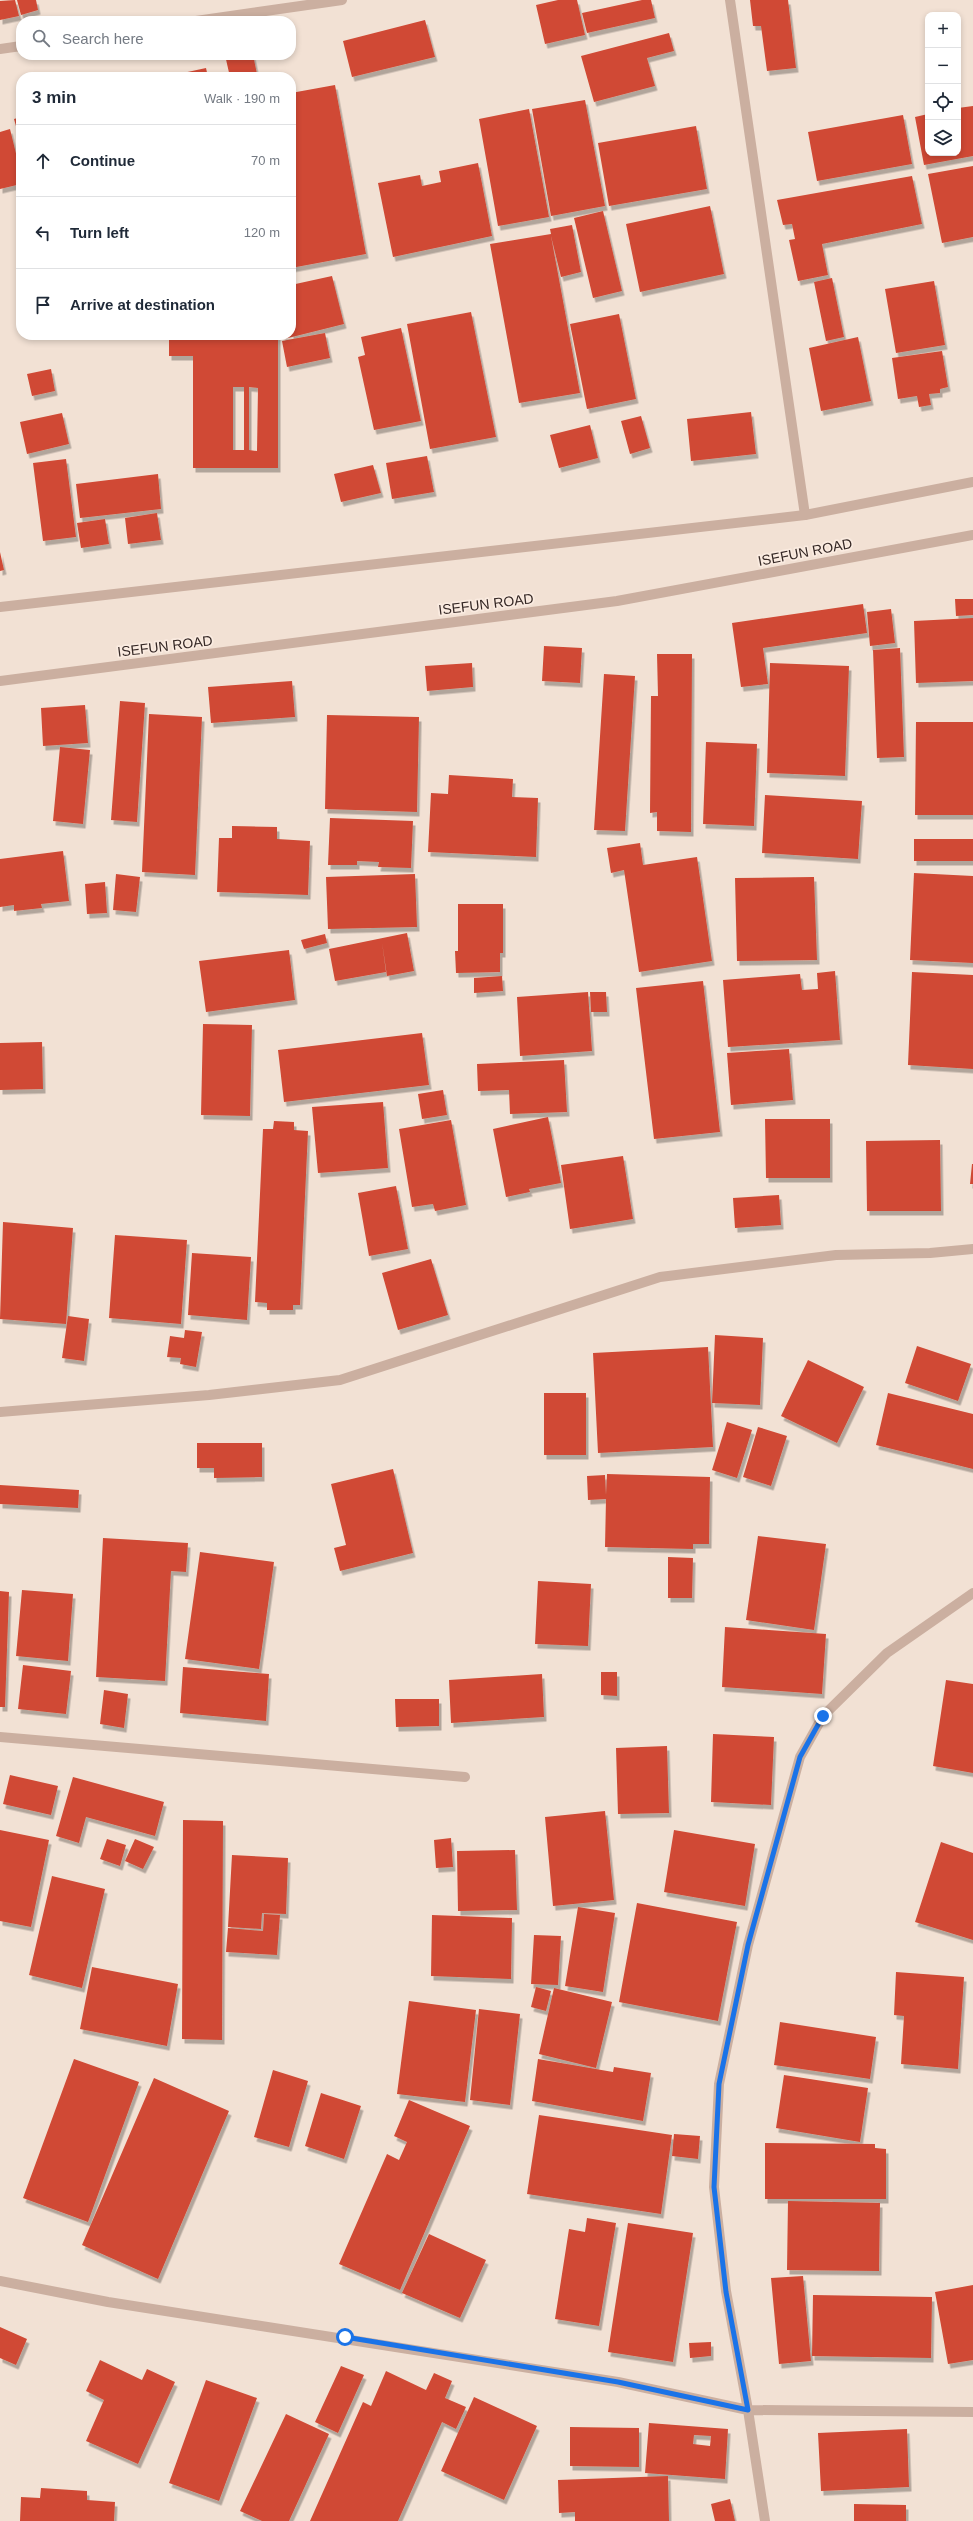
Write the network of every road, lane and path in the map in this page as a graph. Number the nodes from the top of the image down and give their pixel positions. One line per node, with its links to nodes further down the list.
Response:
1 (342, 0): 3 (street)
2 (730, 0): 7 (street)
3 (231, 16)
4 (16, 47): 5 (street)
5 (0, 49)
6 (973, 482): 7 (street)
7 (805, 515): 9 (street)
8 (973, 535): 10 (street, ISEFUN ROAD)
9 (0, 607)
10 (0, 681)
11 (973, 1249): 12 (street)
12 (0, 1412)
13 (973, 1593): 17 (street)
14 (0, 1737): 15 (street)
15 (465, 1777)
16 (0, 2281): 17 (street)
17 (748, 2410): 18 (street); 19 (street)
18 (973, 2412)
19 (765, 2521)

